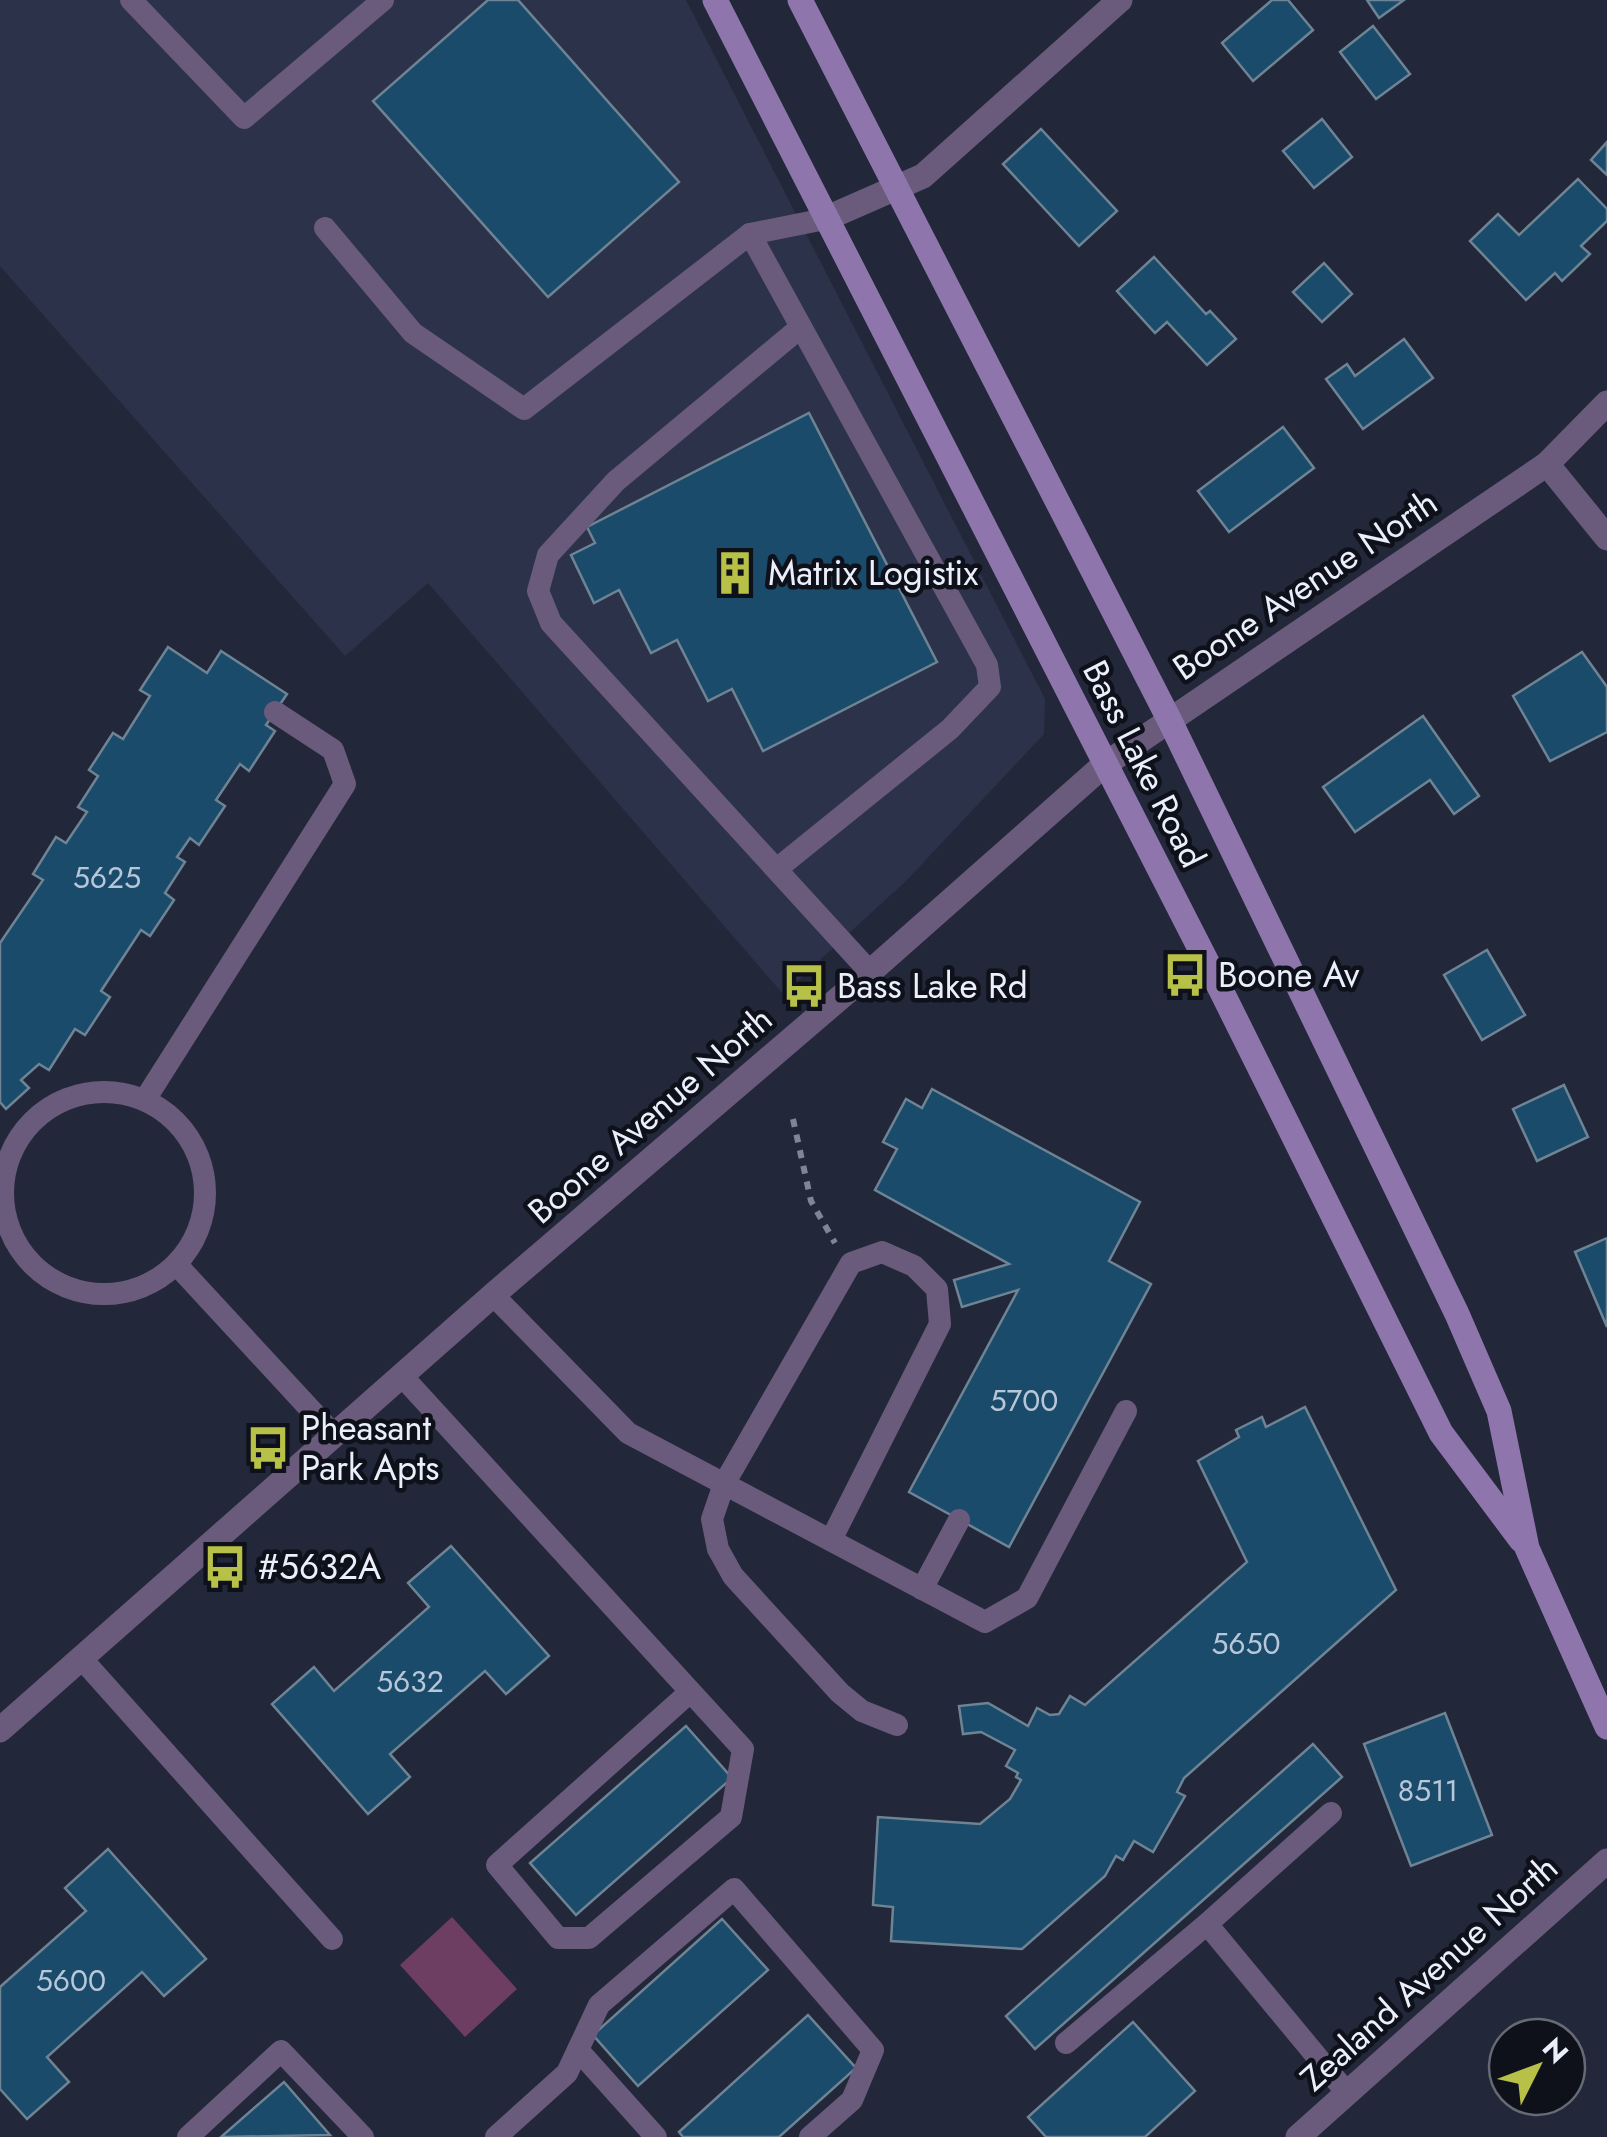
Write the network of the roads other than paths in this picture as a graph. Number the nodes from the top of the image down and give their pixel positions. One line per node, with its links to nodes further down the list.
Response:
1 (131, 0): 2 (lane)
2 (383, 0)
3 (716, 0): 7 (main road, Bass Lake Road)
4 (800, 0): 6 (main road, Bass Lake Road)
5 (1120, 0): 6 (street)
6 (898, 188): 7 (street); 15 (main road, Bass Lake Road)
7 (825, 218): 9 (lane); 16 (main road, Bass Lake Road)
8 (325, 228): 9 (lane)
9 (750, 234): 10 (lane)
10 (801, 327): 17 (lane); 17 (lane)
11 (1607, 403): 12 (street, Boone Avenue North)
12 (1547, 464): 13 (street); 15 (street, Boone Avenue North)
13 (1607, 538)
14 (275, 712): 19 (lane)
15 (1169, 720): 16 (street, Boone Avenue North); 29 (main road, Bass Lake Road)
16 (1104, 765): 18 (street, Boone Avenue North); 29 (main road, Bass Lake Road)
17 (778, 868): 18 (lane)
18 (870, 972): 22 (street, Boone Avenue North)
19 (146, 1098): 20 (lane); 21 (lane)
20 (4, 1223): 21 (lane)
21 (176, 1265): 25 (lane)
22 (494, 1295): 23 (street, Boone Avenue North); 26 (lane)
23 (402, 1376): 25 (street, Boone Avenue North); 32 (lane)
24 (1126, 1411): 30 (lane)
25 (334, 1436): 31 (street, Boone Avenue North)
26 (724, 1484): 28 (lane); 28 (lane); 33 (lane)
27 (959, 1520): 30 (lane)
28 (831, 1540): 30 (lane)
29 (1528, 1548): 34 (main road, Bass Lake Road)
30 (922, 1589)
31 (81, 1658): 35 (street, Boone Avenue North); 39 (lane)
32 (690, 1692): 32 (lane)
33 (897, 1724)
34 (1607, 1727)
35 (0, 1730)
36 (1331, 1812): 38 (lane)
37 (1607, 1860): 42 (street, Zealand Avenue North)
38 (1206, 1924): 40 (lane); 42 (lane)
39 (332, 1939)
40 (1066, 2043)
41 (578, 2050): 45 (lane); 46 (lane); 47 (lane)
42 (1347, 2093): 48 (street, Zealand Avenue North)
43 (188, 2137): 44 (lane)
44 (362, 2137)
45 (496, 2137)
46 (656, 2137)
47 (810, 2137)
48 (1298, 2137)

